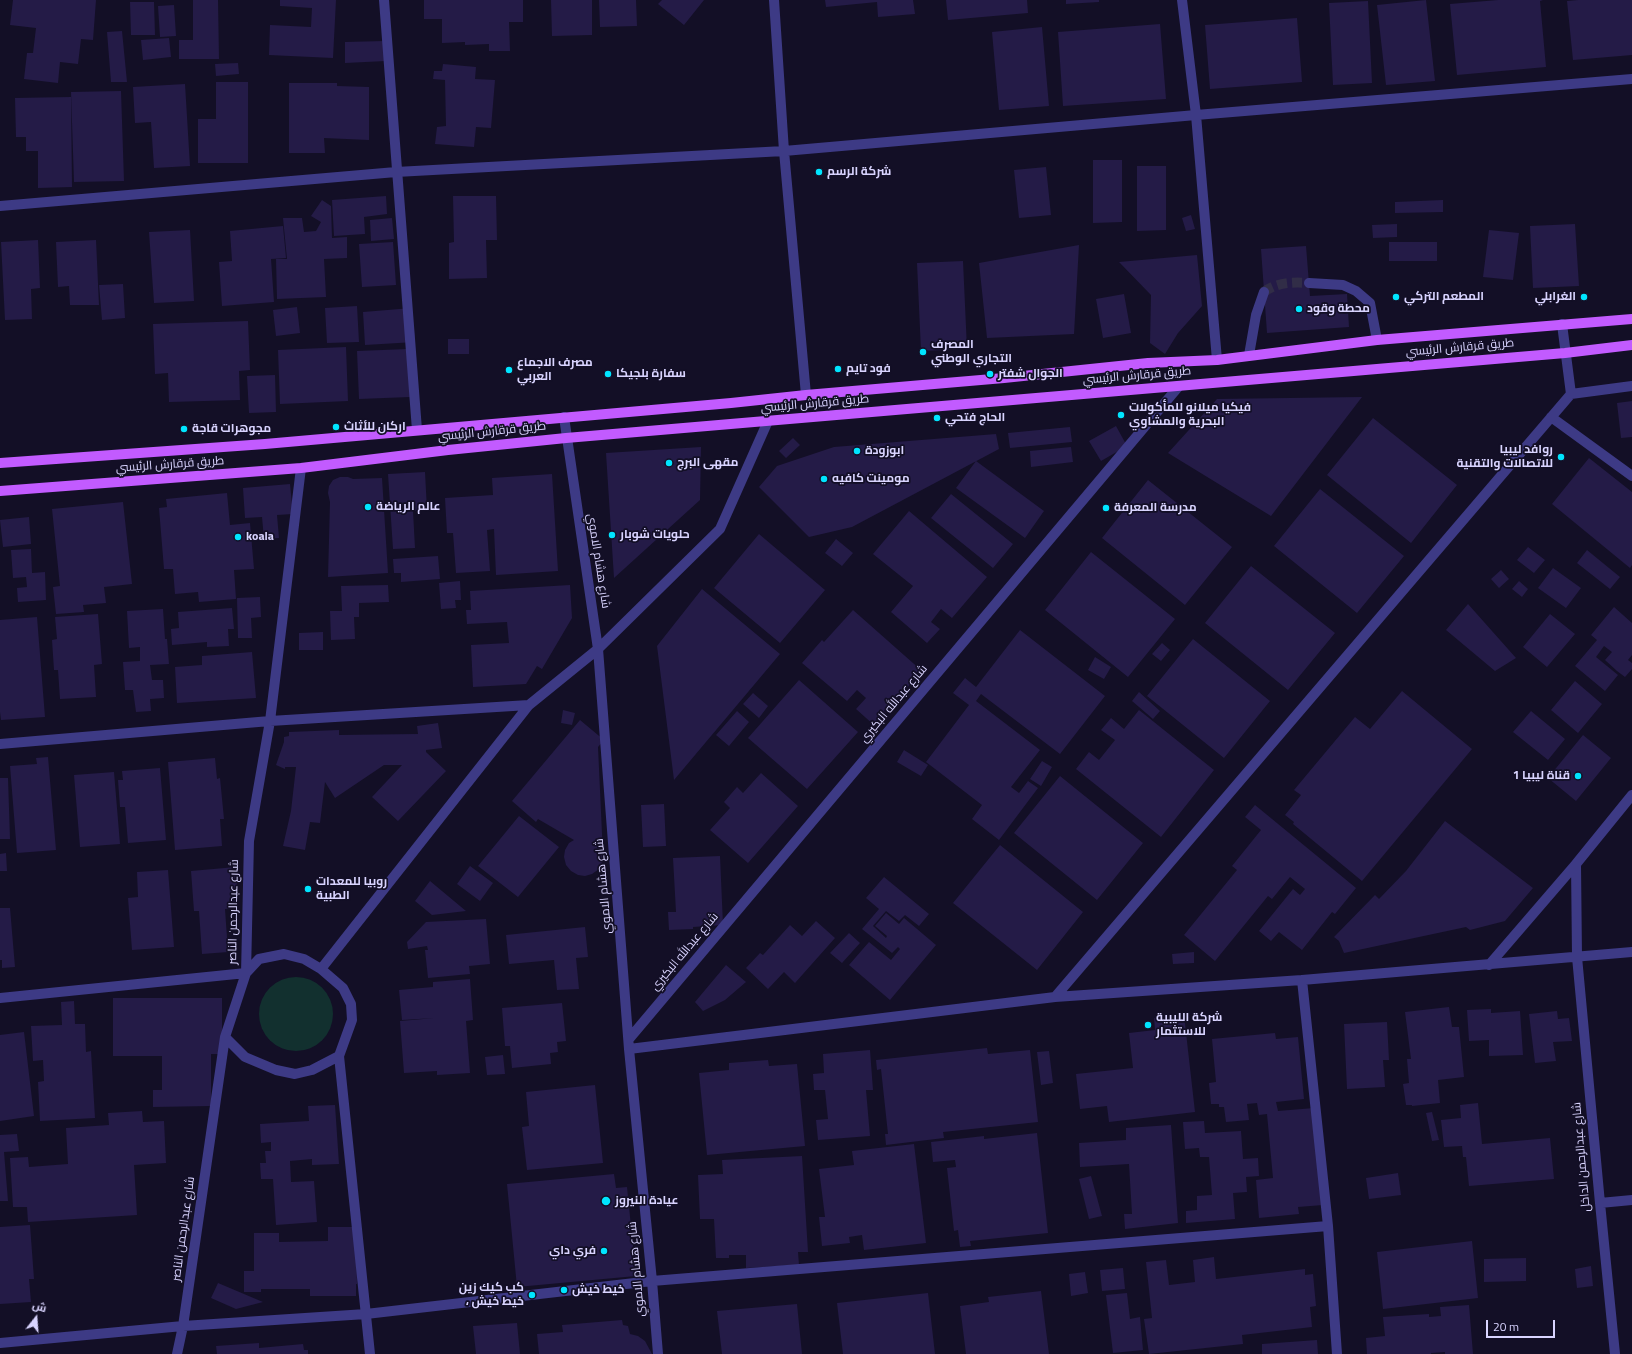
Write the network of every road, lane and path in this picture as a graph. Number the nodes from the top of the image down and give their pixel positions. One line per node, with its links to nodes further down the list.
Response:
1 (384, 0): 7 (street)
2 (774, 0): 6 (street)
3 (1182, 0): 5 (street)
4 (1632, 79): 5 (street)
5 (1196, 114): 6 (street); 17 (street)
6 (784, 151): 7 (street); 21 (street)
7 (396, 172): 8 (street); 25 (street)
8 (0, 206)
9 (1309, 283): 13 (street)
10 (1264, 292): 16 (street)
11 (1632, 319): 12 (main road, طريق قرقارش الرئيسي)
12 (1562, 324): 13 (main road, طريق قرقارش الرئيسي); 15 (street)
13 (1377, 340): 16 (main road, طريق قرقارش الرئيسي)
14 (1632, 345): 15 (main road, طريق قرقارش الرئيسي)
15 (1565, 353): 18 (main road, طريق قرقارش الرئيسي); 20 (street)
16 (1249, 355): 17 (main road, طريق قرقارش الرئيسي)
17 (1217, 360): 21 (main road, طريق قرقارش الرئيسي)
18 (1179, 386): 24 (main road, طريق قرقارش الرئيسي); 46 (street, شارع عبدالله البكيري)
19 (1632, 386): 20 (street)
20 (1571, 394): 23 (street)
21 (806, 395): 22 (main road, طريق قرقارش الرئيسي)
22 (564, 417): 25 (main road, طريق قرقارش الرئيسي); 26 (street, شارع هشام الاموي)
23 (1551, 417): 29 (street); 43 (street)
24 (768, 421): 26 (main road, طريق قرقارش الرئيسي); 31 (street)
25 (417, 430): 27 (main road, طريق قرقارش الرئيسي)
26 (566, 438): 28 (main road, طريق قرقارش الرئيسي); 31 (street, شارع هشام الاموي)
27 (0, 463)
28 (301, 468): 30 (main road, طريق قرقارش الرئيسي); 33 (street, شارع عبدالرحمن الناصر)
29 (1632, 476)
30 (0, 491)
31 (598, 649): 32 (street); 46 (street, شارع هشام الاموي)
32 (529, 705): 33 (street); 40 (street)
33 (270, 721): 34 (street); 41 (street, شارع عبدالرحمن الناصر)
34 (0, 744)
35 (1632, 794): 36 (street)
36 (1576, 864): 38 (street, شارع عبدالرحمن الداخل); 39 (street)
37 (1632, 952): 38 (street)
38 (1577, 957): 39 (street); 49 (street, شارع عبدالرحمن الداخل)
39 (1489, 965): 42 (street)
40 (321, 969): 41 (street); 47 (street)
41 (246, 973): 44 (street); 45 (street, شارع عبدالرحمن الناصر)
42 (1302, 980): 43 (street); 50 (street)
43 (1056, 997): 46 (street)
44 (0, 998)
45 (225, 1037): 47 (street); 53 (street, شارع عبدالرحمن الناصر)
46 (629, 1044): 51 (street, شارع هشام الاموي)
47 (338, 1056): 52 (street)
48 (1632, 1200): 49 (street)
49 (1600, 1203): 59 (street, شارع عبدالرحمن الداخل)
50 (1328, 1226): 51 (street); 58 (street)
51 (652, 1281): 52 (street); 57 (street, شارع هشام الاموي)
52 (366, 1314): 53 (street); 56 (street)
53 (183, 1326): 54 (street); 55 (street, شارع عبدالرحمن الناصر)
54 (0, 1343)
55 (177, 1354)
56 (370, 1354)
57 (658, 1354)
58 (1337, 1354)
59 (1615, 1354)

